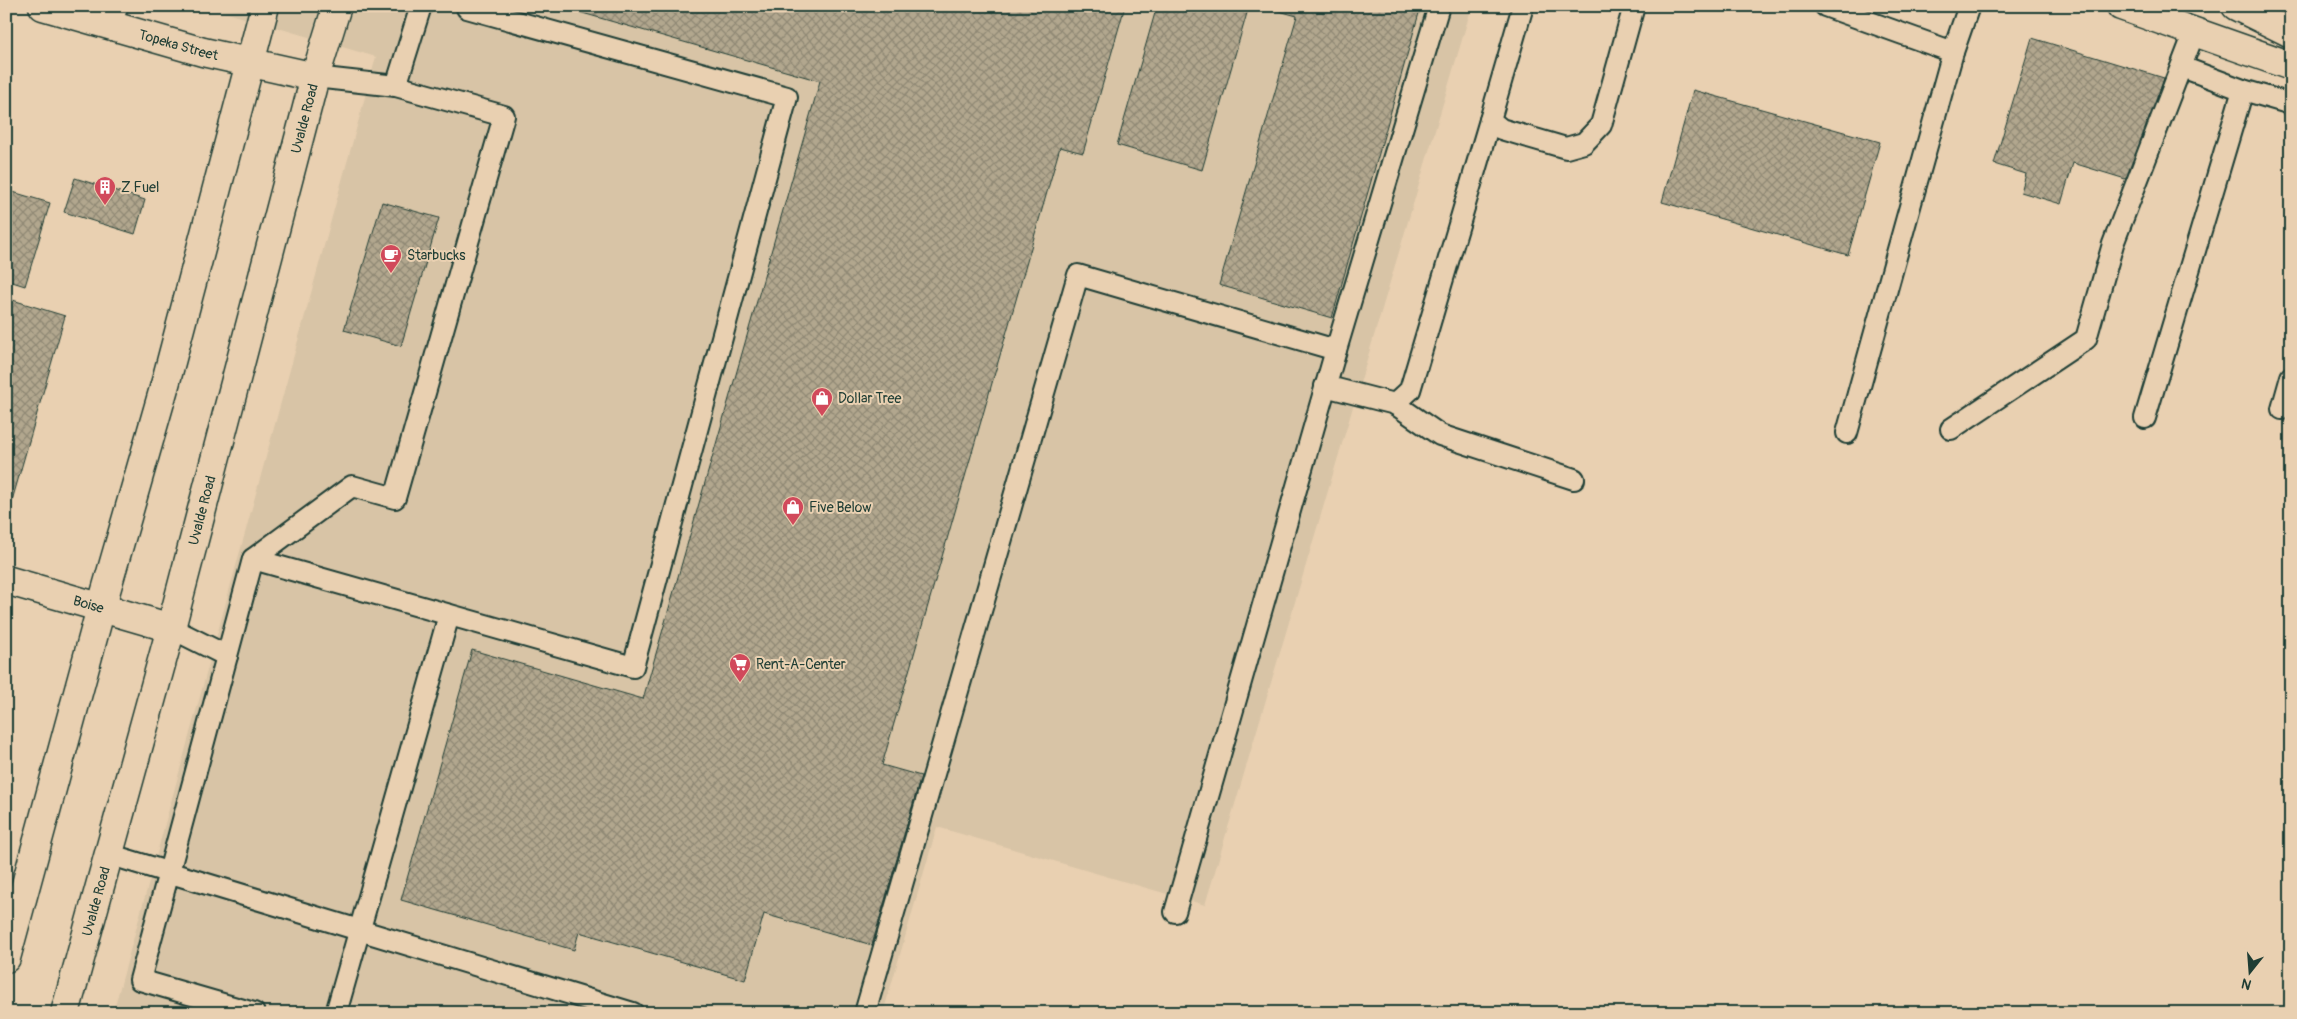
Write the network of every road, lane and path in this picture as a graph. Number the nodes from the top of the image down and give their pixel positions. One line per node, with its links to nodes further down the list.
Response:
1 (43, 6): 13 (main road, Topeka Street)
2 (265, 6): 17 (main road)
3 (338, 6): 20 (main road, Uvalde Road)
4 (421, 6): 21 (lane)
5 (1439, 6): 25 (lane)
6 (1523, 6): 24 (lane)
7 (1634, 6): 24 (lane)
8 (1825, 6): 16 (lane)
9 (1969, 6): 16 (lane)
10 (2121, 6): 14 (main road)
11 (2236, 6): 15 (main road)
12 (465, 7): 37 (lane)
13 (115, 16): 17 (main road, Topeka Street)
14 (2194, 33): 18 (main road); 19 (lane)
15 (2291, 33)
16 (1953, 52): 32 (lane)
17 (249, 62): 20 (main road, Topeka Street); 36 (main road)
18 (2291, 66)
19 (2182, 67): 22 (lane); 31 (lane)
20 (315, 77): 21 (lane); 38 (main road, Uvalde Road)
21 (396, 86): 34 (lane)
22 (2243, 90): 23 (lane); 30 (lane)
23 (2291, 104)
24 (1490, 120): 28 (lane)
25 (1336, 350): 27 (lane); 49 (lane)
26 (2291, 377): 29 (lane)
27 (1325, 386): 28 (lane); 42 (lane)
28 (1395, 404): 33 (lane)
29 (2282, 409)
30 (2145, 418)
31 (1951, 429)
32 (1847, 433)
33 (1574, 480)
34 (253, 559): 37 (lane); 39 (lane)
35 (6, 580): 36 (main road, Boise)
36 (101, 608): 38 (main road, Boise); 44 (main road)
37 (449, 615): 43 (lane)
38 (171, 628): 39 (lane); 40 (main road, Uvalde Road)
39 (227, 656): 41 (lane)
40 (108, 854): 41 (lane); 45 (main road, Uvalde Road)
41 (169, 872): 43 (lane); 46 (lane)
42 (1176, 912)
43 (359, 930): 47 (lane); 48 (lane)
44 (6, 958)
45 (65, 1013)
46 (254, 1013)
47 (336, 1013)
48 (633, 1013)
49 (865, 1013)

